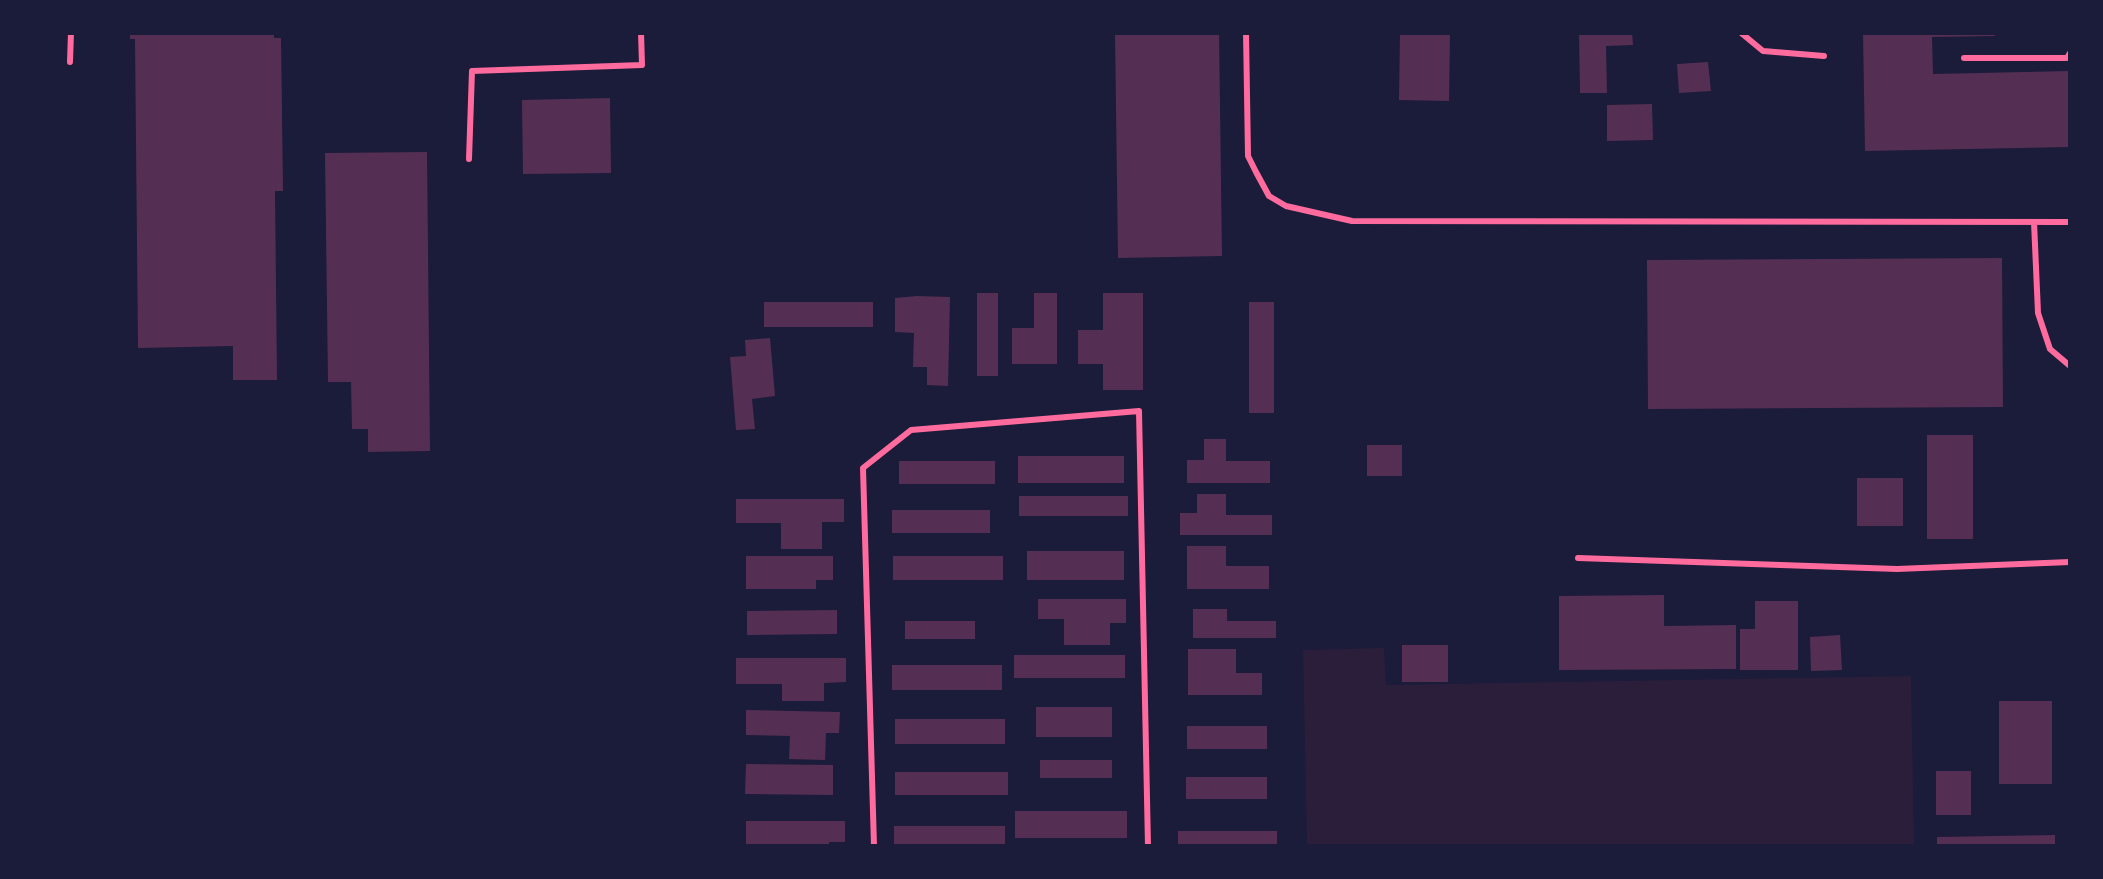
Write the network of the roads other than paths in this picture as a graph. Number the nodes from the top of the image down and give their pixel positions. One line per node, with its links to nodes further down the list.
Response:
1 (71, 32): 8 (lane)
2 (641, 32): 9 (lane)
3 (1246, 32): 10 (lane)
4 (1740, 32): 6 (lane)
5 (2070, 53): 7 (lane)
6 (1824, 56)
7 (1964, 58)
8 (70, 62)
9 (470, 159)
10 (2034, 222): 11 (lane); 12 (lane)
11 (2070, 222)
12 (2070, 366)
13 (1578, 558): 14 (lane)
14 (2070, 562)
15 (874, 846): 16 (lane)
16 (1148, 846)

